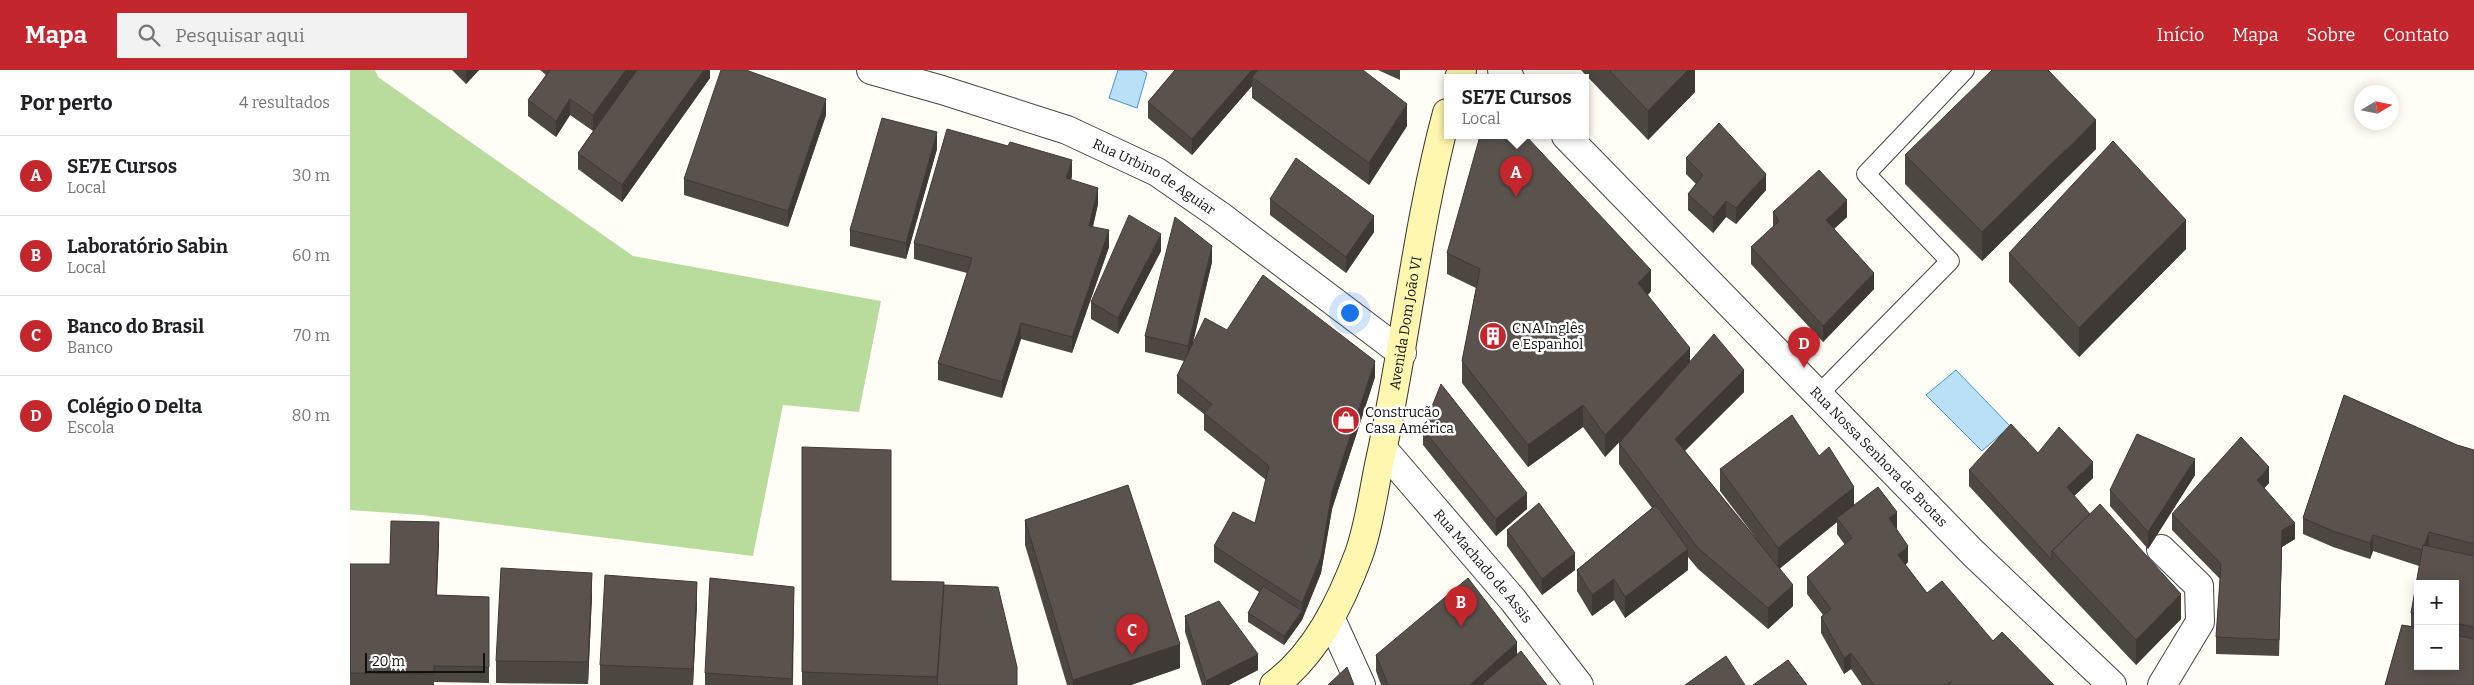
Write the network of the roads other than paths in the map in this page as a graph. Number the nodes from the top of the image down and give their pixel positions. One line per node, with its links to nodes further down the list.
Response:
1 (871, 70): 5 (street, Rua Urbino de Aguiar)
2 (1965, 70): 6 (lane)
3 (1444, 125): 5 (main road, Avenida Dom João VI)
4 (1569, 139): 6 (street, Rua Nossa Senhora de Brotas)
5 (1402, 353): 7 (main road, Avenida Dom João VI)
6 (1818, 394): 13 (street, Rua Nossa Senhora de Brotas)
7 (1383, 449): 9 (main road, Avenida Dom João VI); 12 (street, Rua Machado de Assis)
8 (2161, 549): 14 (street)
9 (1331, 619): 10 (main road, Avenida Dom João VI); 11 (street)
10 (1274, 685)
11 (1361, 685)
12 (1578, 685)
13 (2112, 685)
14 (2162, 685)

